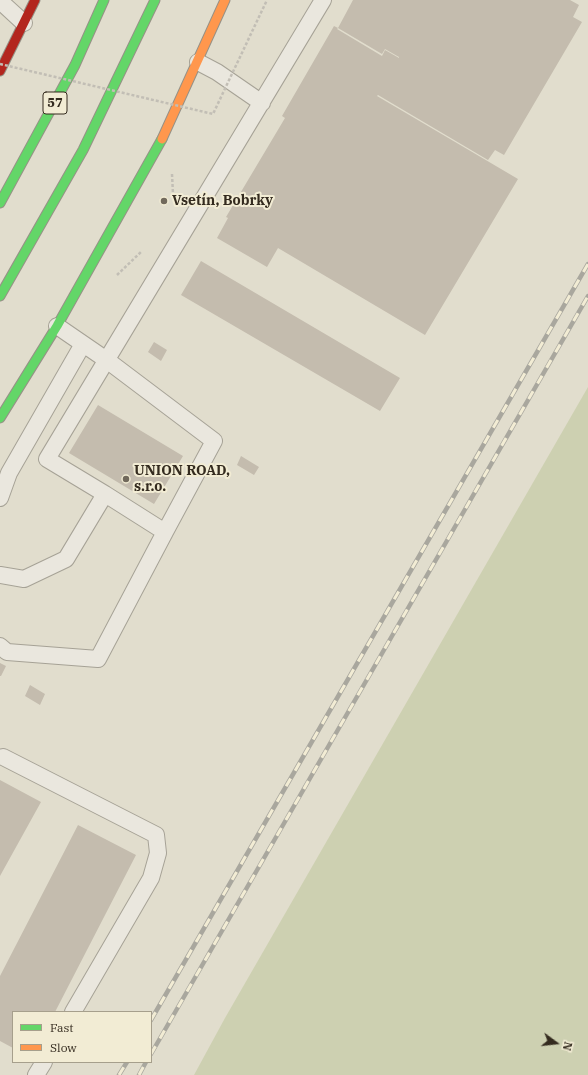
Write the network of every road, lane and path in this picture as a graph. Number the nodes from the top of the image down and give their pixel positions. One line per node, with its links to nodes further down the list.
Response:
1 (35, 0): 8 (main road)
2 (104, 0): 13 (main road, 57)
3 (155, 0): 14 (main road)
4 (224, 0): 9 (main road)
5 (267, 0): 10 (path, bridge)
6 (323, 0): 12 (lane)
7 (0, 1): 8 (lane)
8 (24, 23): 11 (main road)
9 (198, 62): 12 (lane); 15 (main road)
10 (0, 64)
11 (0, 71)
12 (262, 103): 17 (lane)
13 (0, 203)
14 (0, 296)
15 (57, 326): 16 (lane); 18 (main road)
16 (83, 344): 17 (lane); 20 (lane)
17 (108, 361): 19 (lane); 21 (lane)
18 (0, 418)
19 (105, 494): 21 (lane); 22 (lane)
20 (0, 498)
21 (165, 532): 23 (lane)
22 (0, 575)
23 (0, 646)
24 (3, 757): 25 (lane)
25 (74, 1011)
26 (43, 1063): 27 (lane)
27 (36, 1075)

